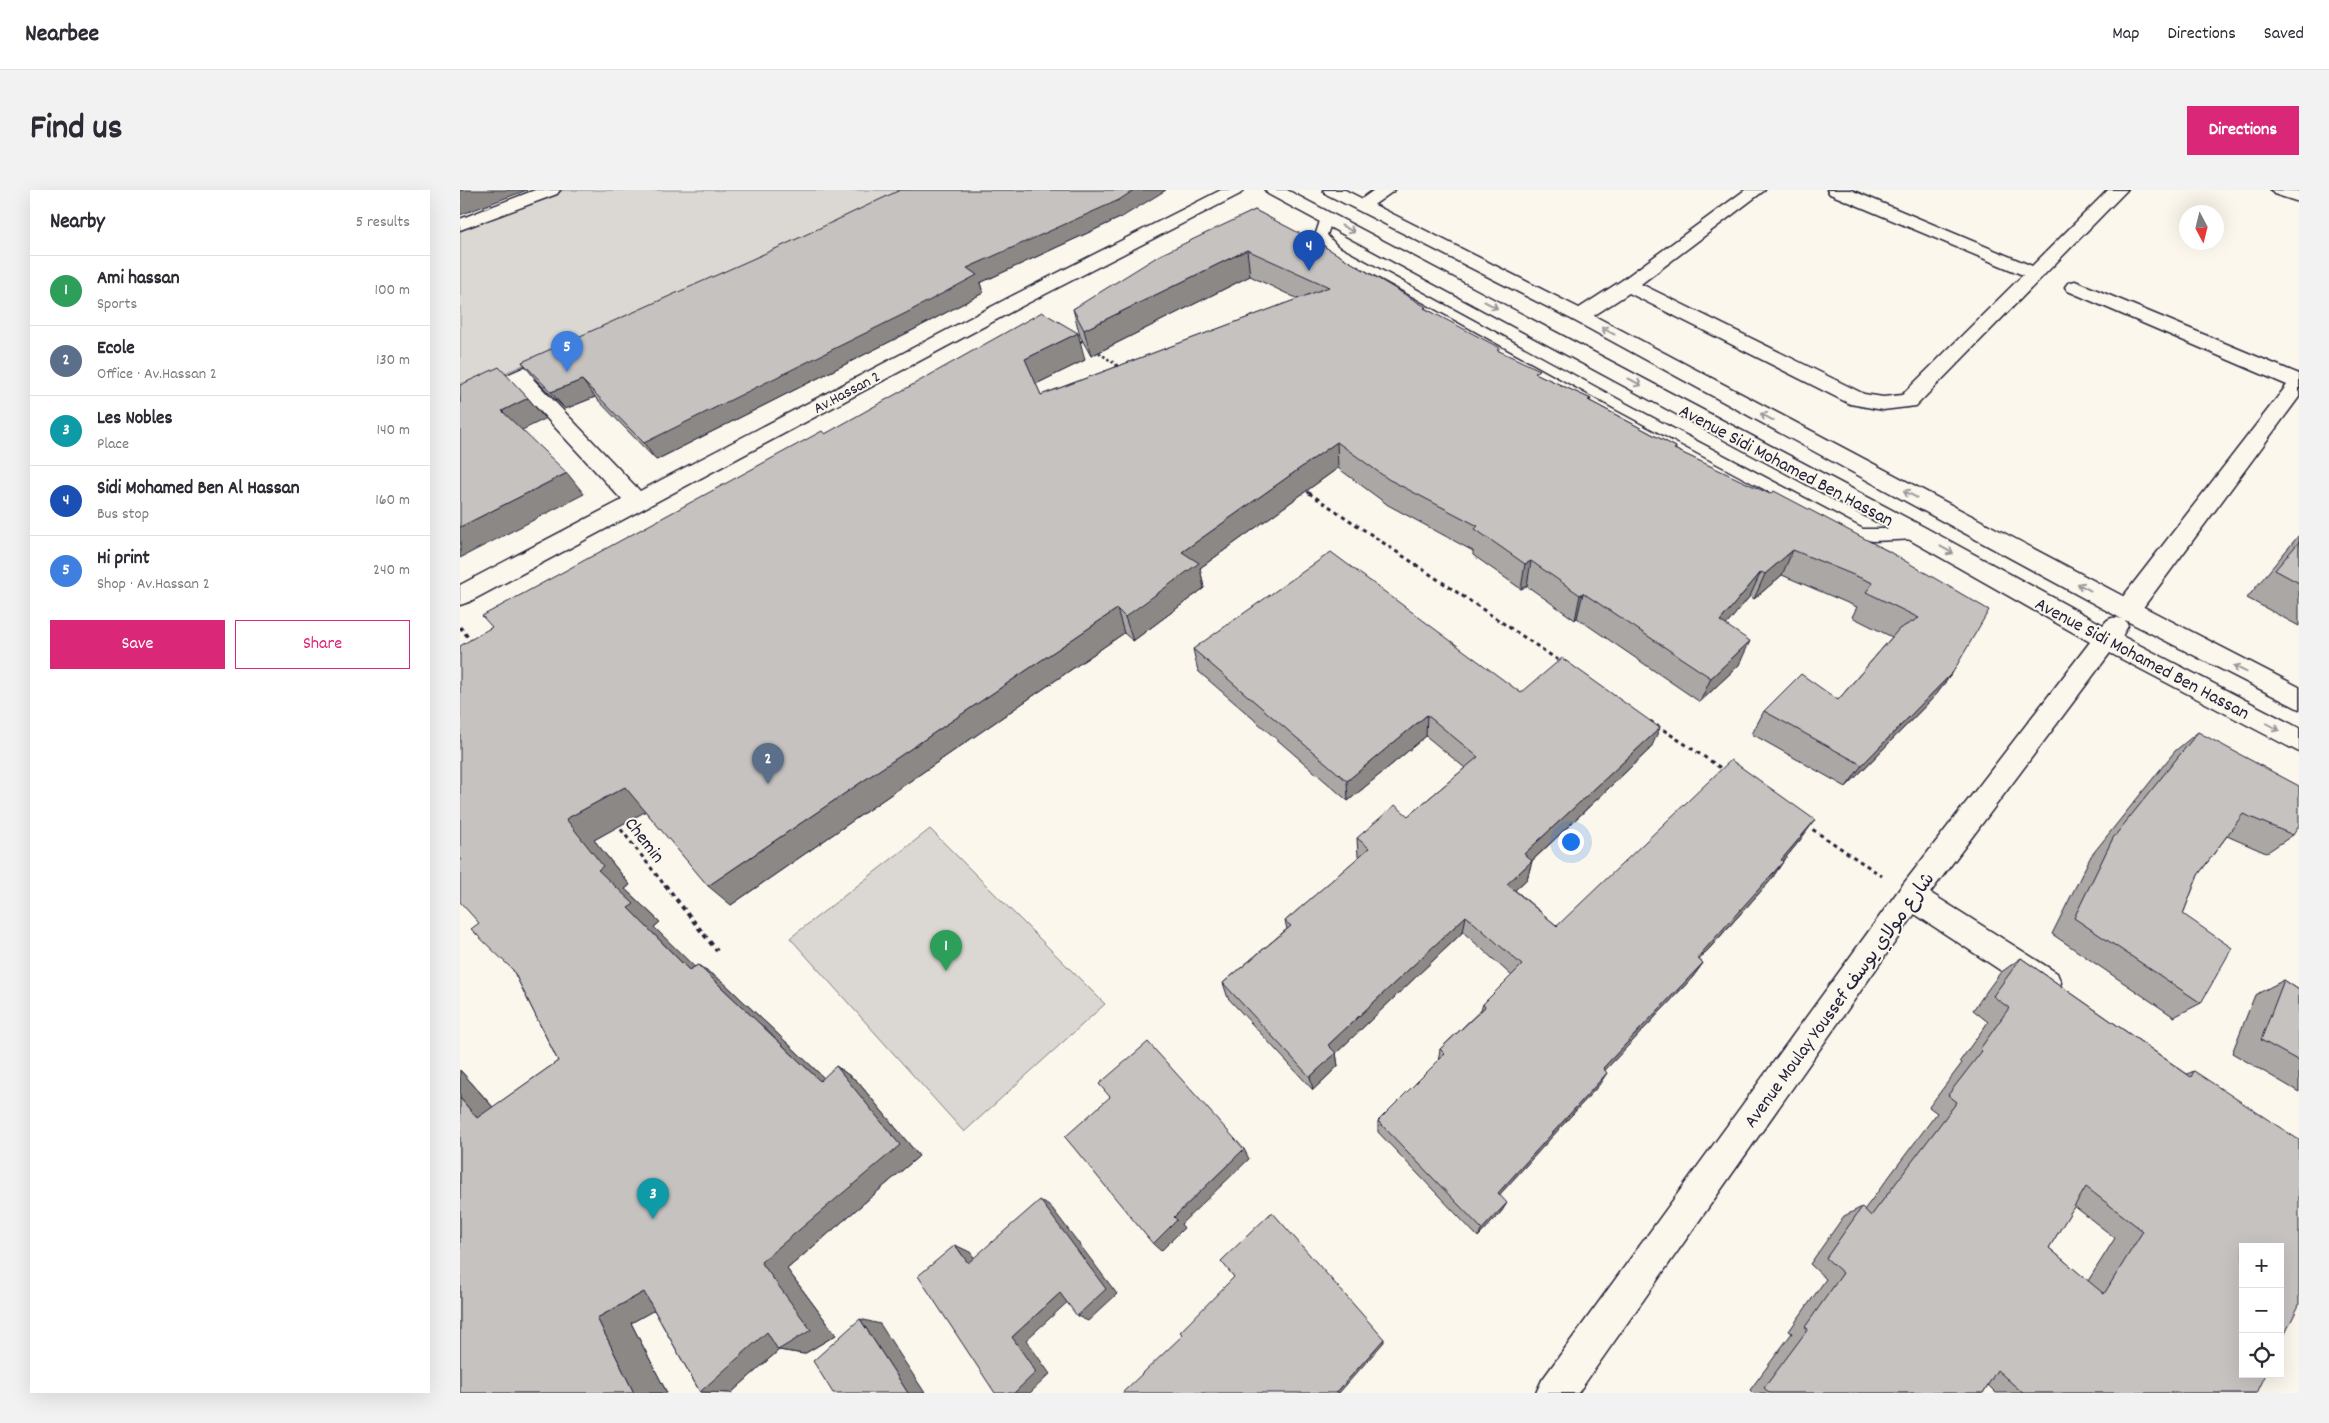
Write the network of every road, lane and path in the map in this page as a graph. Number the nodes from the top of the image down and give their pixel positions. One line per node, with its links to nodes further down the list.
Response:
1 (550, 190): 13 (street)
2 (1234, 190): 25 (street, Av.Hassan 2)
3 (1274, 190): 12 (street, Avenue Sidi Mohamed Ben Hassan)
4 (1332, 190): 11 (street, Avenue Sidi Mohamed Ben Hassan)
5 (1386, 190): 11 (street)
6 (1756, 190): 15 (street)
7 (1836, 190): 14 (street)
8 (2280, 190): 10 (street)
9 (2110, 192): 14 (street)
10 (2299, 197)
11 (1362, 205): 17 (street, Avenue Sidi Mohamed Ben Hassan)
12 (1327, 218): 26 (street, Avenue Sidi Mohamed Ben Hassan, one-way to 26); 26 (lane)
13 (460, 225)
14 (2036, 274): 15 (street)
15 (1628, 285): 17 (street)
16 (2076, 287): 22 (street)
17 (1580, 316): 28 (street, Avenue Sidi Mohamed Ben Hassan, one-way to 17)
18 (1068, 333): 20 (path)
19 (583, 349): 21 (street)
20 (1126, 371)
21 (520, 377): 23 (street); 25 (street)
22 (2299, 383): 28 (street, Avenue Moulay Youssef شارع مولاي يوسف)
23 (460, 404)
24 (1300, 487): 32 (path)
25 (637, 502): 27 (street, Av.Hassan 2)
26 (1918, 534): 30 (street, Avenue Sidi Mohamed Ben Hassan, one-way to 30)
27 (460, 596)
28 (2127, 610): 30 (street, Avenue Moulay Youssef شارع مولاي يوسف); 33 (street, Avenue Sidi Mohamed Ben Hassan, one-way to 28)
29 (460, 627): 31 (path)
30 (2106, 640): 35 (street, Avenue Sidi Mohamed Ben Hassan, one-way to 35); 39 (street, Avenue Moulay Youssef شارع مولاي يوسف)
31 (478, 650)
32 (1564, 664)
33 (2299, 699)
34 (1647, 719): 36 (path)
35 (2299, 741)
36 (1730, 774)
37 (613, 820): 40 (path, Chemin)
38 (1804, 824): 39 (path)
39 (1911, 896): 41 (street); 42 (street, Avenue Moulay Youssef شارع مولاي يوسف)
40 (717, 951)
41 (2068, 998)
42 (1555, 1393)

